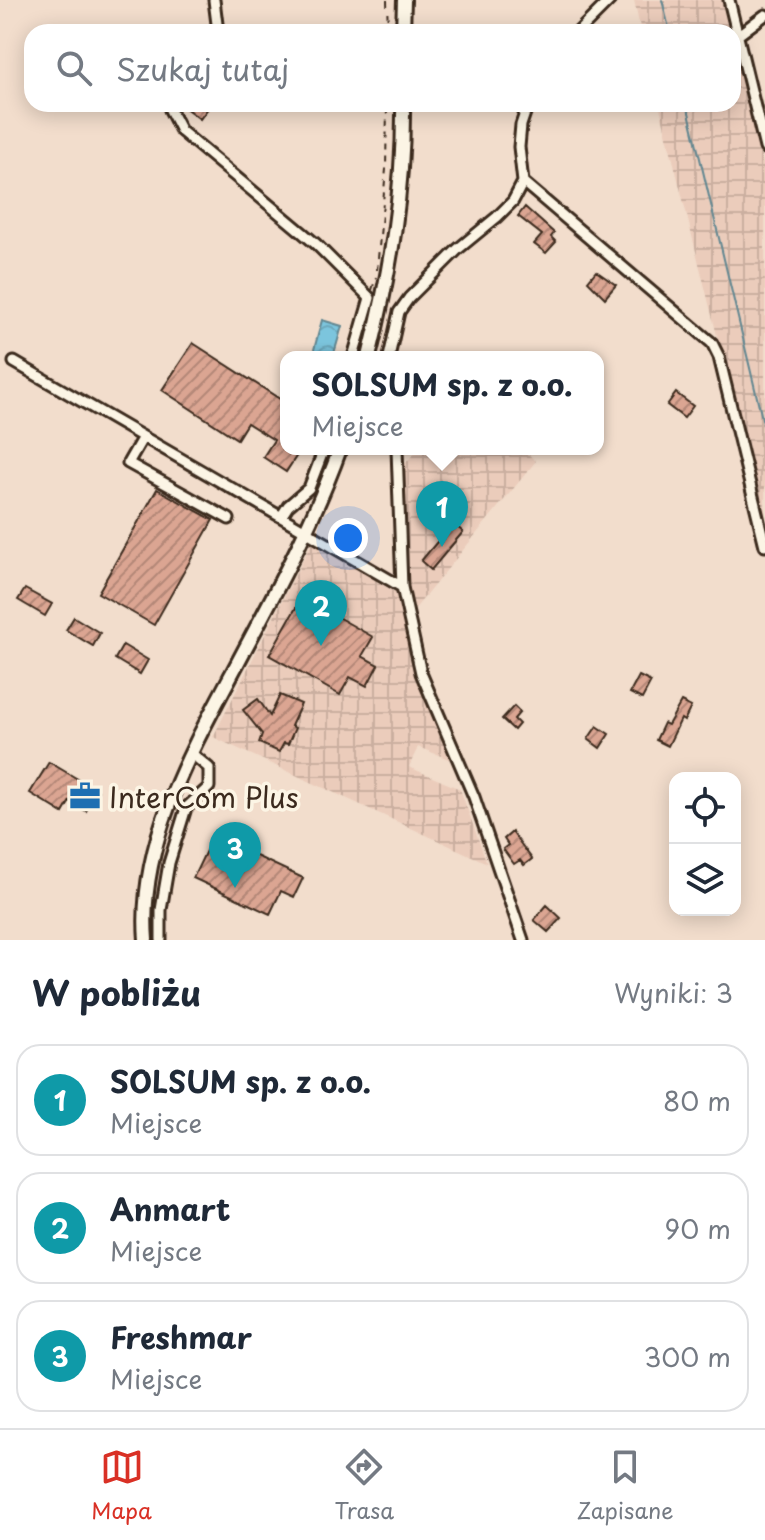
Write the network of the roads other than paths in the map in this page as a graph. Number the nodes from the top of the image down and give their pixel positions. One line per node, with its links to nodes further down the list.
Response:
1 (214, 0): 6 (street)
2 (404, 0): 7 (main road)
3 (610, 0): 8 (street)
4 (729, 0): 9 (street)
5 (765, 15): 10 (street)
6 (217, 24)
7 (403, 24)
8 (586, 24)
9 (734, 24)
10 (741, 33)
11 (741, 52): 15 (street)
12 (171, 112): 17 (street)
13 (403, 112): 18 (main road)
14 (525, 112): 16 (street)
15 (765, 148)
16 (523, 182): 19 (street); 28 (street)
17 (355, 351)
18 (370, 351)
19 (390, 351)
20 (14, 362): 21 (street)
21 (143, 437): 25 (street); 26 (street)
22 (322, 455): 25 (street)
23 (338, 455): 27 (main road)
24 (397, 455): 29 (street)
25 (281, 517): 27 (street)
26 (229, 519)
27 (306, 531): 29 (street); 30 (main road)
28 (765, 546)
29 (402, 587): 33 (street)
30 (191, 753): 31 (main road); 32 (street)
31 (146, 940)
32 (161, 940)
33 (523, 940)

